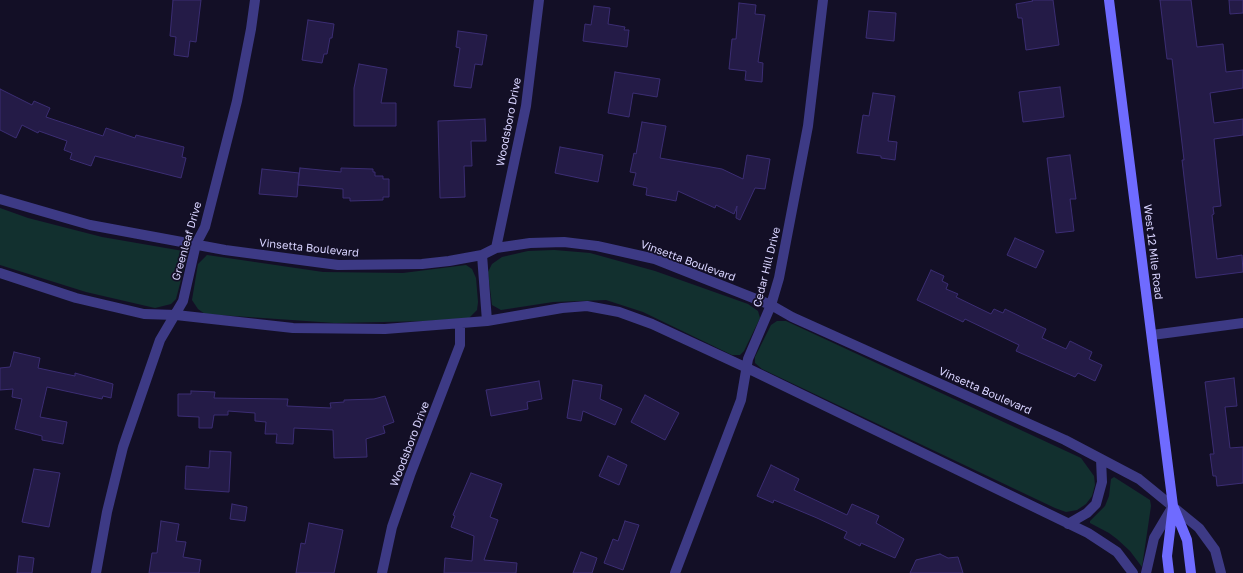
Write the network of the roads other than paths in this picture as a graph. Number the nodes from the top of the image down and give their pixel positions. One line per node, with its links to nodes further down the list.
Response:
1 (255, 0): 6 (street, Greenleaf Drive)
2 (539, 0): 7 (street, Woodsboro Drive)
3 (823, 0): 10 (street, Cedar Hill Drive)
4 (1109, 0): 15 (main road, West 12 Mile Road)
5 (0, 199): 6 (street, Vinsetta Boulevard)
6 (196, 244): 8 (street, Vinsetta Boulevard); 11 (street, Greenleaf Drive)
7 (496, 248): 8 (street, Vinsetta Boulevard); 10 (street, Vinsetta Boulevard)
8 (482, 254): 12 (street)
9 (0, 273): 11 (street)
10 (771, 305): 16 (street, Cedar Hill Drive); 17 (street, Vinsetta Boulevard)
11 (176, 315): 14 (street); 20 (street, Greenleaf Drive)
12 (487, 321): 14 (street); 16 (street)
13 (1243, 323): 15 (street)
14 (460, 324): 21 (street, Woodsboro Drive)
15 (1152, 335): 18 (main road, West 12 Mile Road)
16 (747, 368): 19 (street); 22 (street, Cedar Hill Drive)
17 (1101, 459): 18 (street, Vinsetta Boulevard); 19 (street)
18 (1173, 506): 24 (street); 25 (main road, West 12 Mile Road); 26 (main road, West 12 Mile Road); 27 (street, Vinsetta Boulevard)
19 (1068, 524): 23 (street)
20 (96, 573)
21 (382, 573)
22 (675, 573)
23 (1133, 573)
24 (1146, 573)
25 (1169, 573)
26 (1191, 573)
27 (1222, 573)

